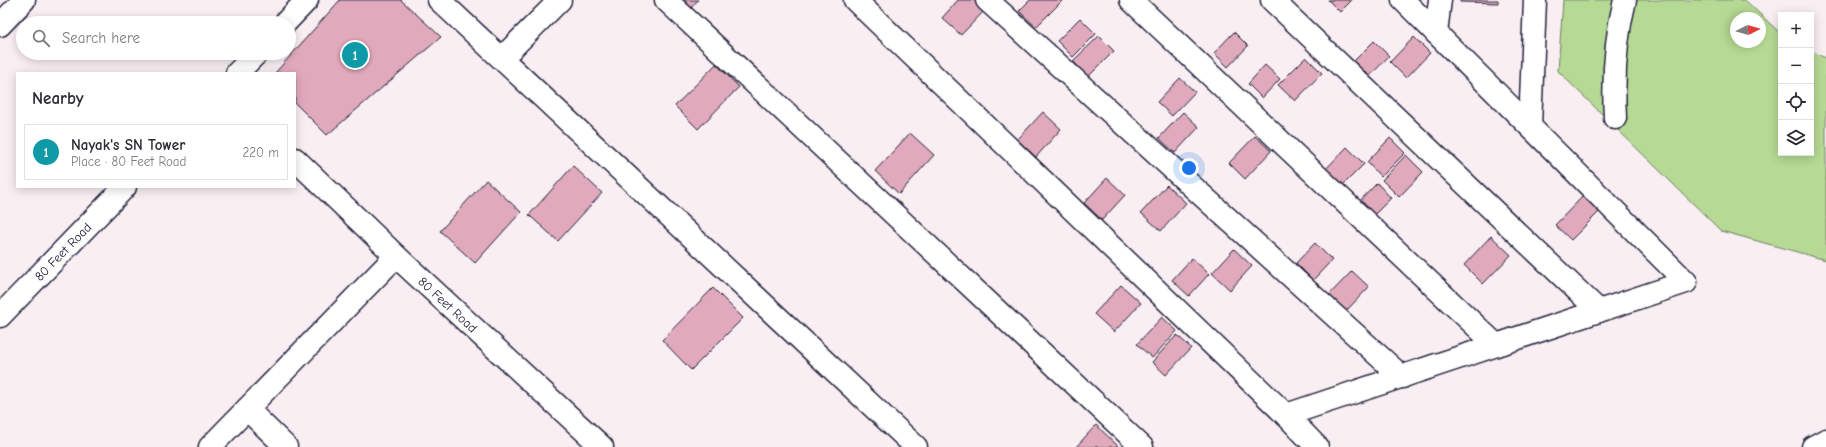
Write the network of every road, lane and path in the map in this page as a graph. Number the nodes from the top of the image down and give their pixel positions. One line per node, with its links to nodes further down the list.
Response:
1 (24, 0): 15 (street)
2 (307, 0): 14 (street)
3 (439, 0): 17 (street)
4 (560, 0): 17 (street)
5 (666, 0): 36 (street)
6 (855, 0): 30 (street)
7 (987, 0): 28 (street)
8 (1131, 0): 27 (street)
9 (1272, 0): 25 (street)
10 (1403, 0): 16 (street)
11 (1440, 0): 16 (street)
12 (1535, 0): 21 (street)
13 (1626, 0): 20 (street)
14 (292, 16)
15 (0, 25)
16 (1436, 33): 21 (street)
17 (502, 58): 35 (street)
18 (250, 60): 19 (street)
19 (239, 72)
20 (1615, 118)
21 (1530, 126): 25 (street)
22 (296, 160): 24 (street, 80 Feet Road)
23 (124, 188): 26 (street, 80 Feet Road)
24 (396, 256): 29 (street); 34 (street, 80 Feet Road)
25 (1599, 311): 27 (street)
26 (0, 316)
27 (1496, 345): 28 (street)
28 (1402, 377): 30 (street)
29 (247, 409): 32 (street); 33 (street)
30 (1286, 415): 37 (street)
31 (1826, 440): 38 (street)
32 (210, 447)
33 (286, 447)
34 (602, 447)
35 (916, 447)
36 (1142, 447)
37 (1316, 447)
38 (1813, 447)

